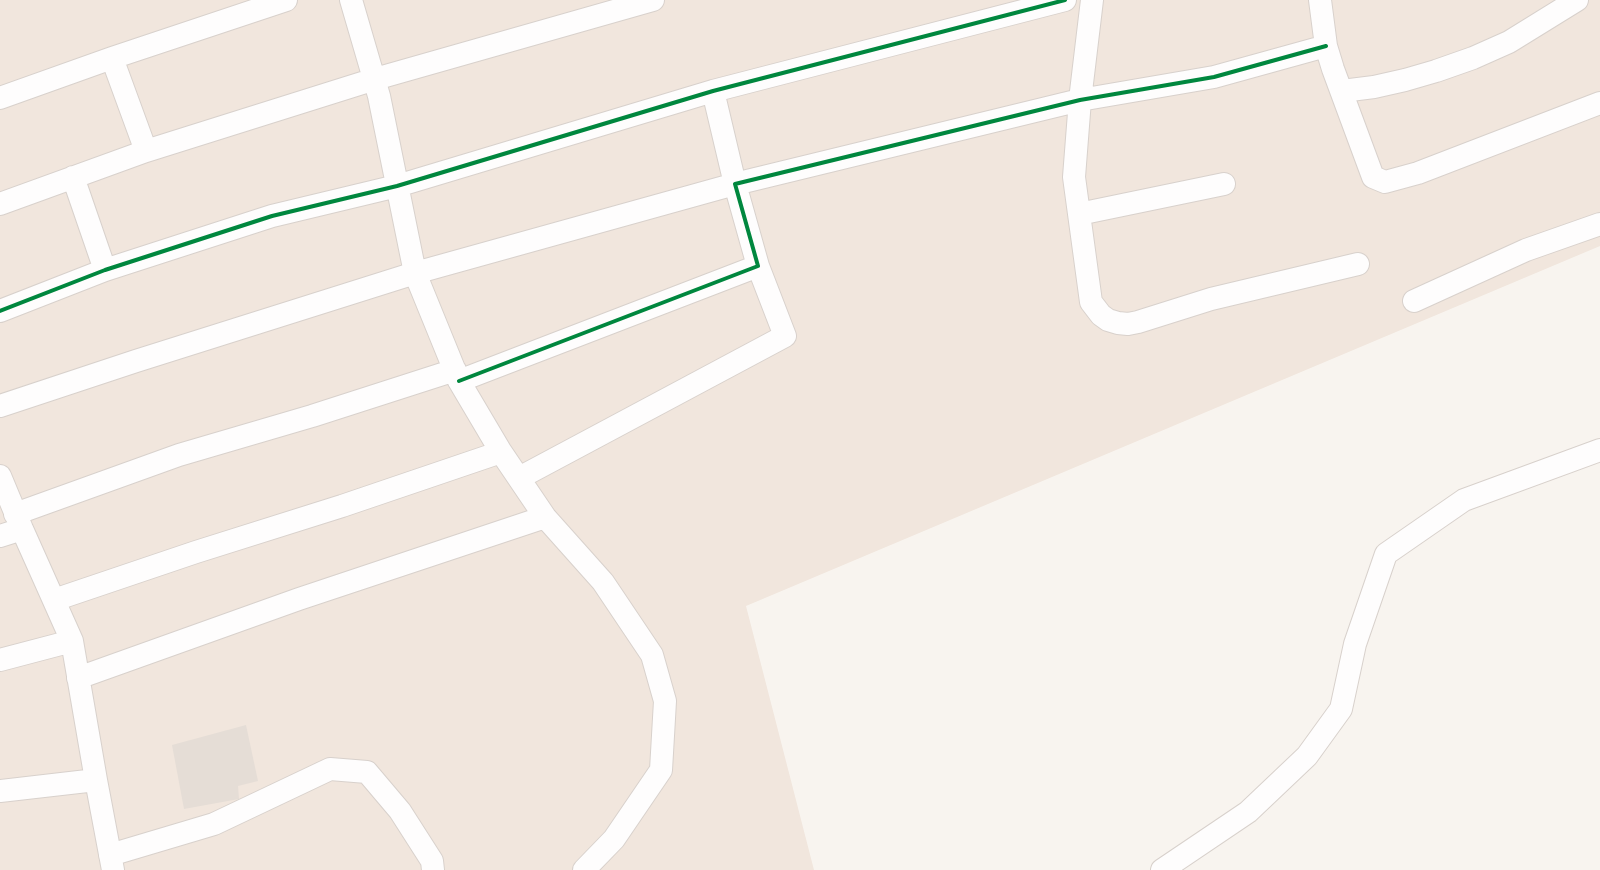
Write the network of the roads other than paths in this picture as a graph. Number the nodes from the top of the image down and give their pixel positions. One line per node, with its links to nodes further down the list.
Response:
1 (286, 0): 9 (street)
2 (351, 0): 10 (street)
3 (653, 0): 10 (street)
4 (1065, 0): 11 (street)
5 (1092, 0): 14 (street)
6 (1320, 0): 8 (street)
7 (1577, 0): 12 (street)
8 (1326, 46): 12 (street); 14 (street)
9 (112, 58): 13 (street); 16 (street)
10 (374, 79): 16 (street); 20 (street)
11 (713, 91): 18 (street); 20 (street)
12 (1342, 91): 15 (street)
13 (0, 98)
14 (1080, 100): 18 (street); 22 (street)
15 (1600, 103)
16 (146, 151): 17 (street)
17 (74, 177): 21 (street); 26 (street)
18 (735, 184): 25 (street); 27 (street)
19 (1224, 184): 22 (street)
20 (397, 186): 26 (street); 27 (street)
21 (0, 204)
22 (1079, 214): 24 (street)
23 (1600, 224): 28 (street)
24 (1358, 264)
25 (758, 266): 30 (street); 35 (street)
26 (105, 270): 29 (street)
27 (415, 273): 30 (street); 31 (street)
28 (1414, 301)
29 (0, 311)
30 (457, 375): 33 (street); 37 (street)
31 (0, 406)
32 (1600, 450): 48 (street)
33 (501, 452): 35 (street); 39 (street)
34 (0, 476): 37 (street)
35 (519, 478): 36 (street)
36 (545, 518): 42 (street); 47 (street)
37 (19, 522): 38 (street); 39 (street)
38 (0, 536)
39 (54, 600): 40 (street)
40 (72, 641): 41 (street); 42 (street)
41 (0, 660)
42 (78, 678): 43 (street)
43 (96, 780): 44 (street); 45 (street)
44 (0, 791)
45 (112, 862): 46 (street)
46 (433, 870)
47 (584, 870)
48 (1162, 870)

